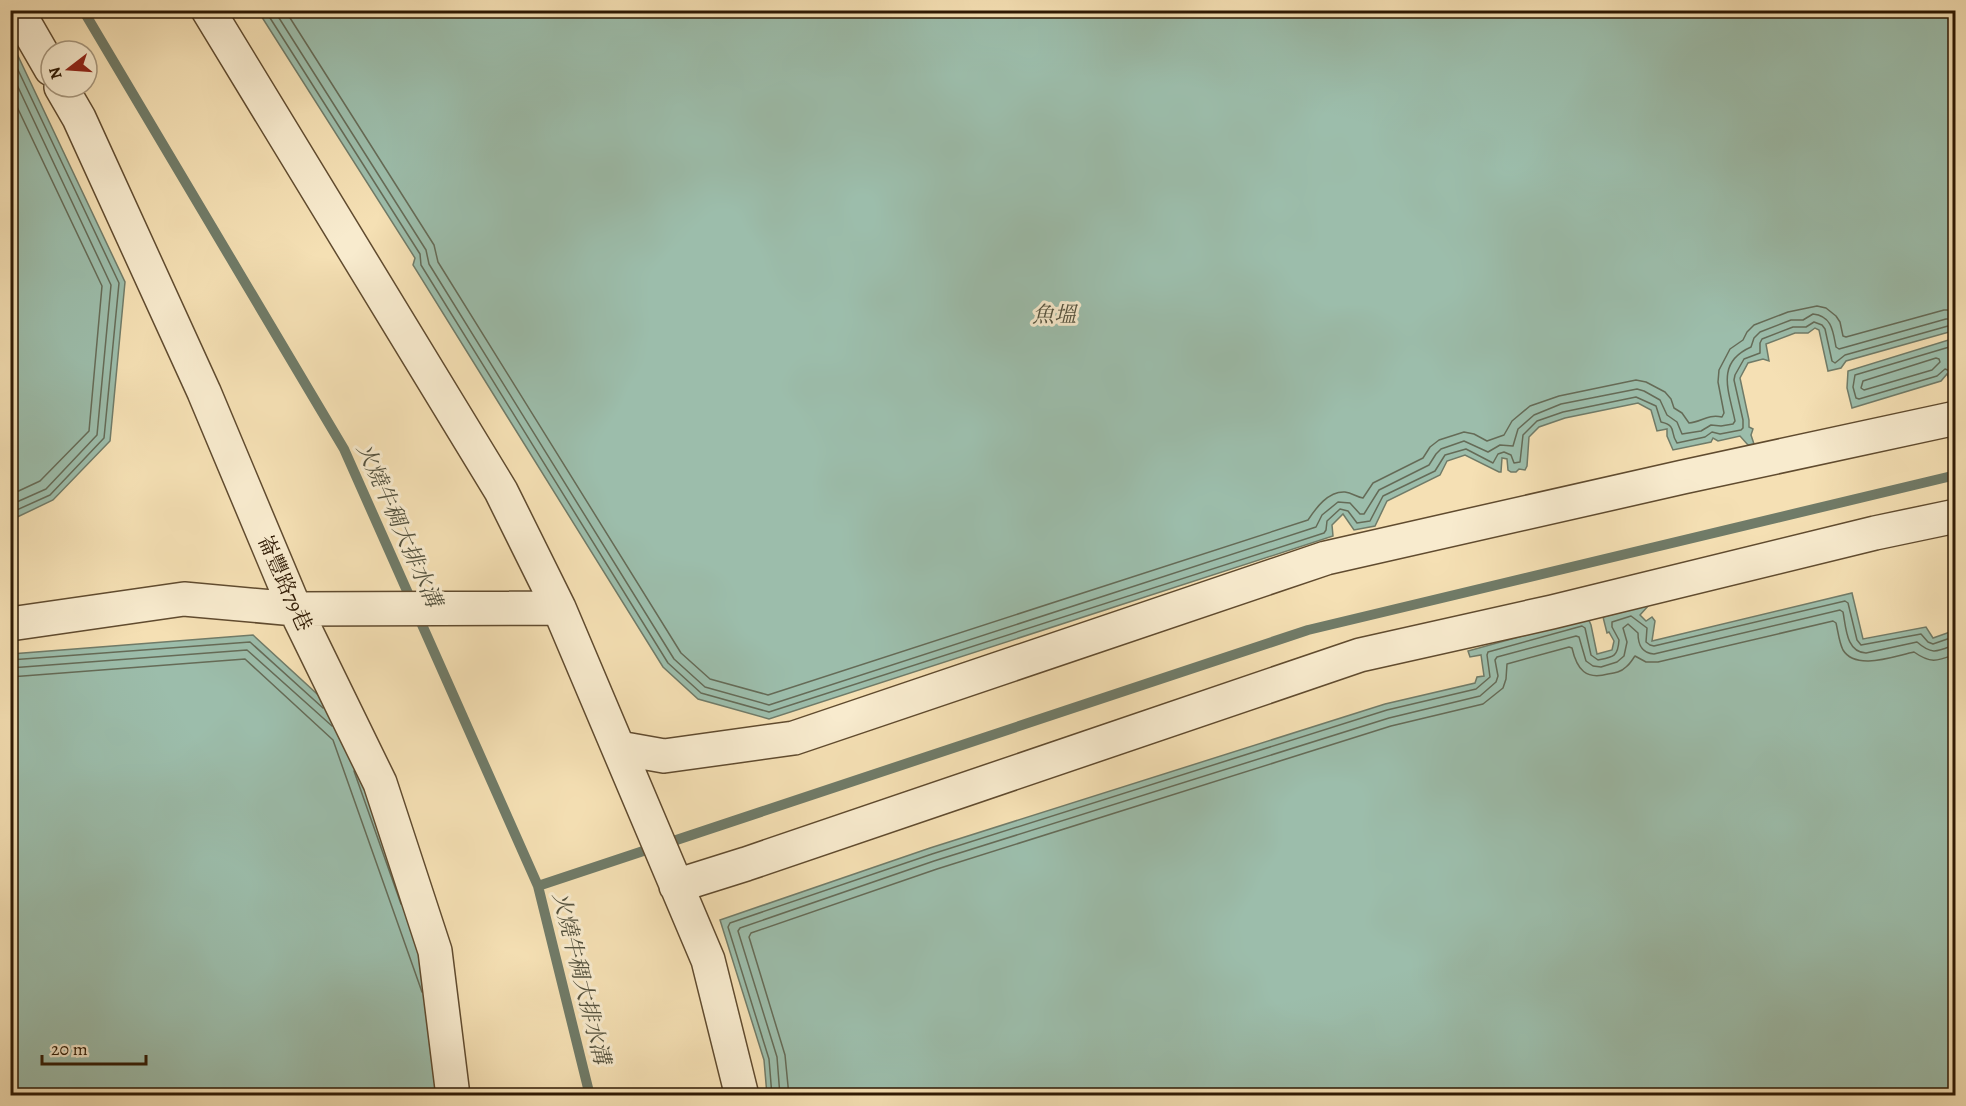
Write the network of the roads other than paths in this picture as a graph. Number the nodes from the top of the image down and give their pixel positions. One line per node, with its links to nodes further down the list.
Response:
1 (17, 10): 3 (street)
2 (208, 10): 7 (street)
3 (39, 48)
4 (68, 99): 8 (street, 崙豐路79巷)
5 (1956, 418): 10 (street)
6 (1956, 516): 11 (street)
7 (559, 608): 8 (street); 10 (street)
8 (295, 609): 9 (street); 12 (street, 崙豐路79巷)
9 (10, 624)
10 (619, 748): 11 (street)
11 (676, 886): 13 (street)
12 (453, 1095)
13 (742, 1095)

